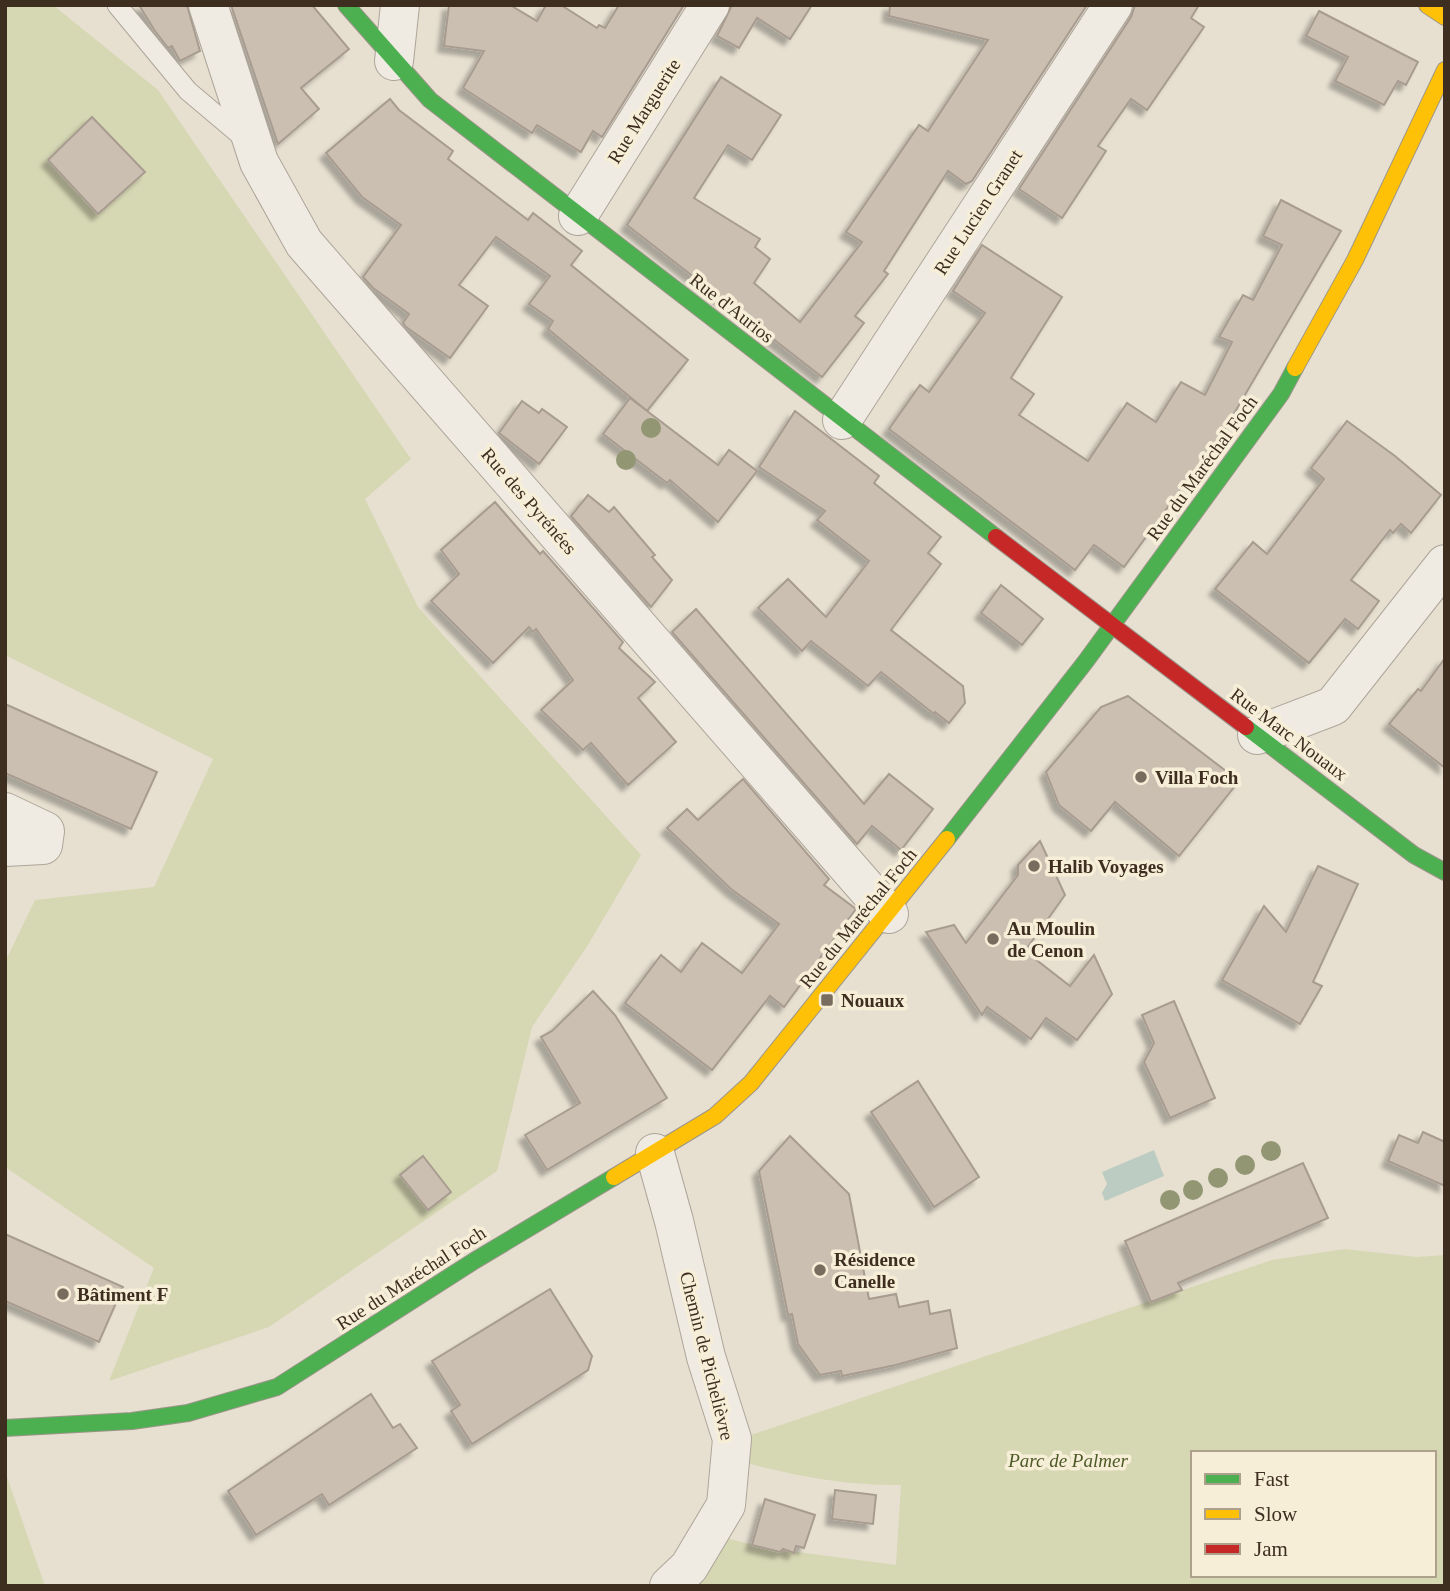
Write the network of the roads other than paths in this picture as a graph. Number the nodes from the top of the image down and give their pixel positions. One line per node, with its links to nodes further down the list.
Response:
1 (117, 5): 11 (lane)
2 (208, 5): 11 (street, Rue des Pyrénées)
3 (346, 5): 9 (street, Rue d'Aurios)
4 (400, 5): 9 (street)
5 (710, 5): 12 (street, Rue Marguerite)
6 (1113, 5): 13 (street, Rue Lucien Granet)
7 (1427, 5): 8 (street)
8 (1445, 17)
9 (394, 61): 12 (street, Rue d'Aurios)
10 (1445, 70): 15 (street, Rue du Maréchal Foch)
11 (254, 146): 20 (street, Rue des Pyrénées)
12 (578, 216): 13 (street, Rue d'Aurios)
13 (842, 420): 15 (street, Rue d'Aurios)
14 (1445, 564): 16 (street)
15 (1111, 625): 16 (street, Rue Marc Nouaux); 20 (street, Rue du Maréchal Foch)
16 (1257, 735): 19 (street, Rue Marc Nouaux)
17 (5, 812): 18 (street)
18 (5, 847)
19 (1445, 872)
20 (890, 914): 21 (street, Rue du Maréchal Foch)
21 (654, 1153): 22 (street, Rue du Maréchal Foch); 23 (street, Chemin de Pichelièvre)
22 (5, 1428)
23 (668, 1586)

